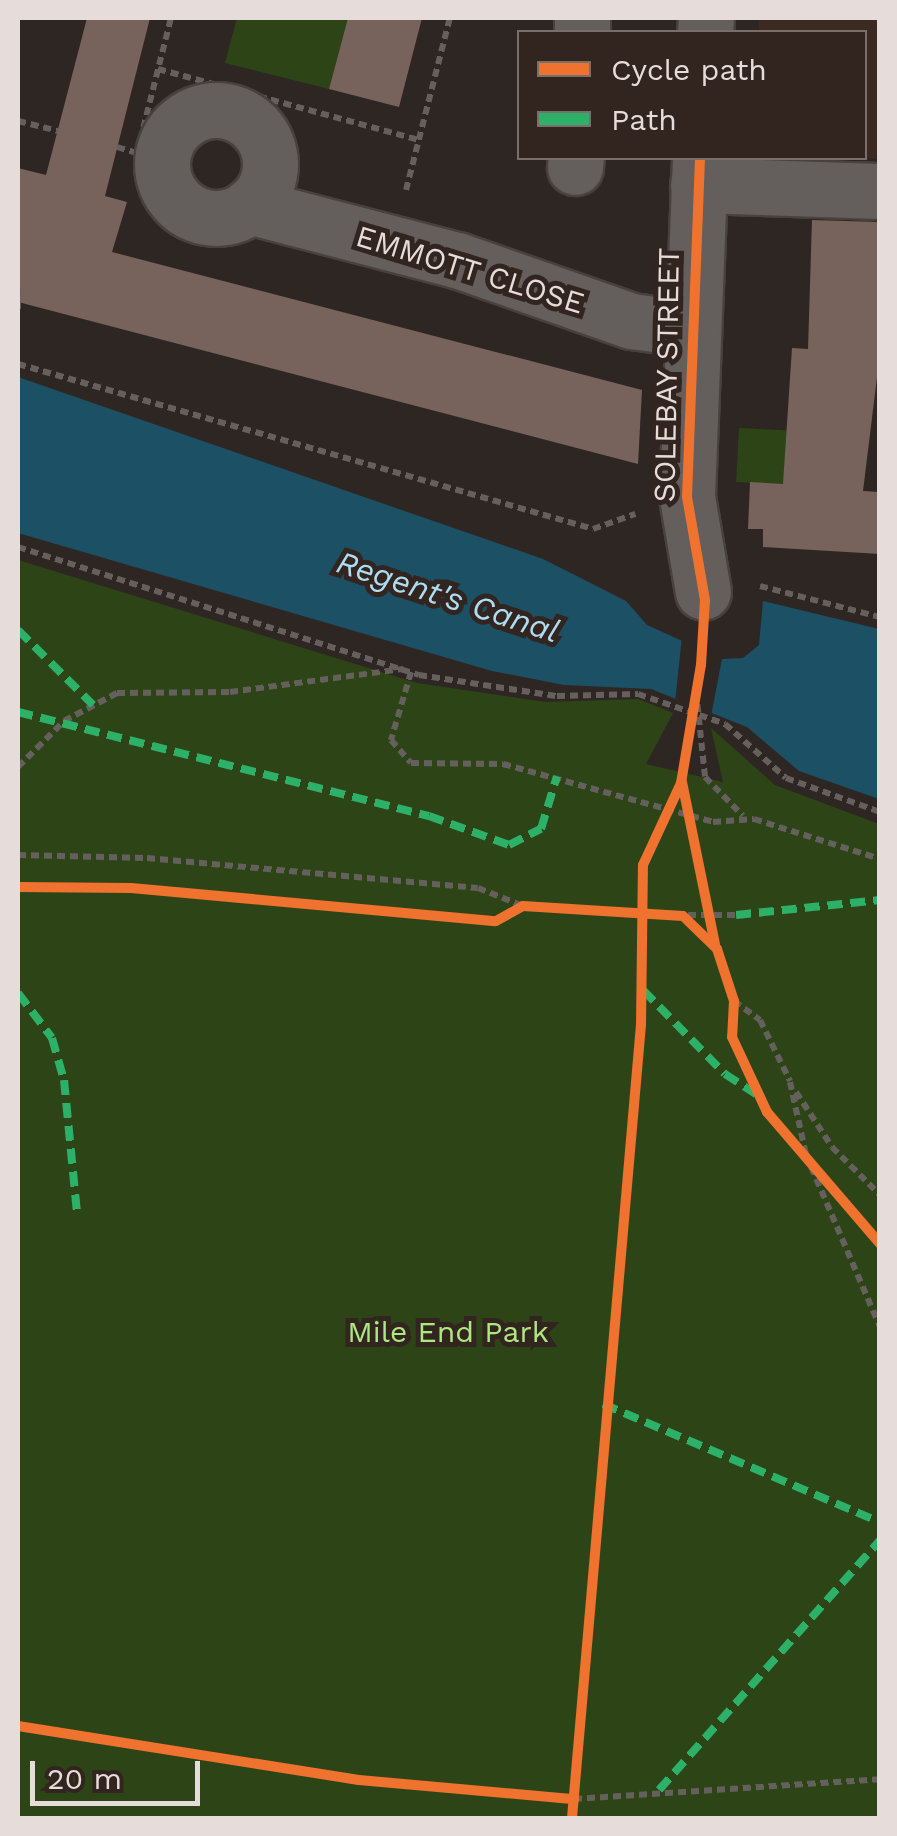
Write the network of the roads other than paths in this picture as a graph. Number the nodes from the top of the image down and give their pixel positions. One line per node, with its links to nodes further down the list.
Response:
1 (699, 171): 2 (street); 4 (street, SOLEBAY STREET)
2 (880, 191)
3 (249, 206): 4 (street, EMMOTT CLOSE)
4 (691, 329): 5 (street, SOLEBAY STREET)
5 (703, 592)

